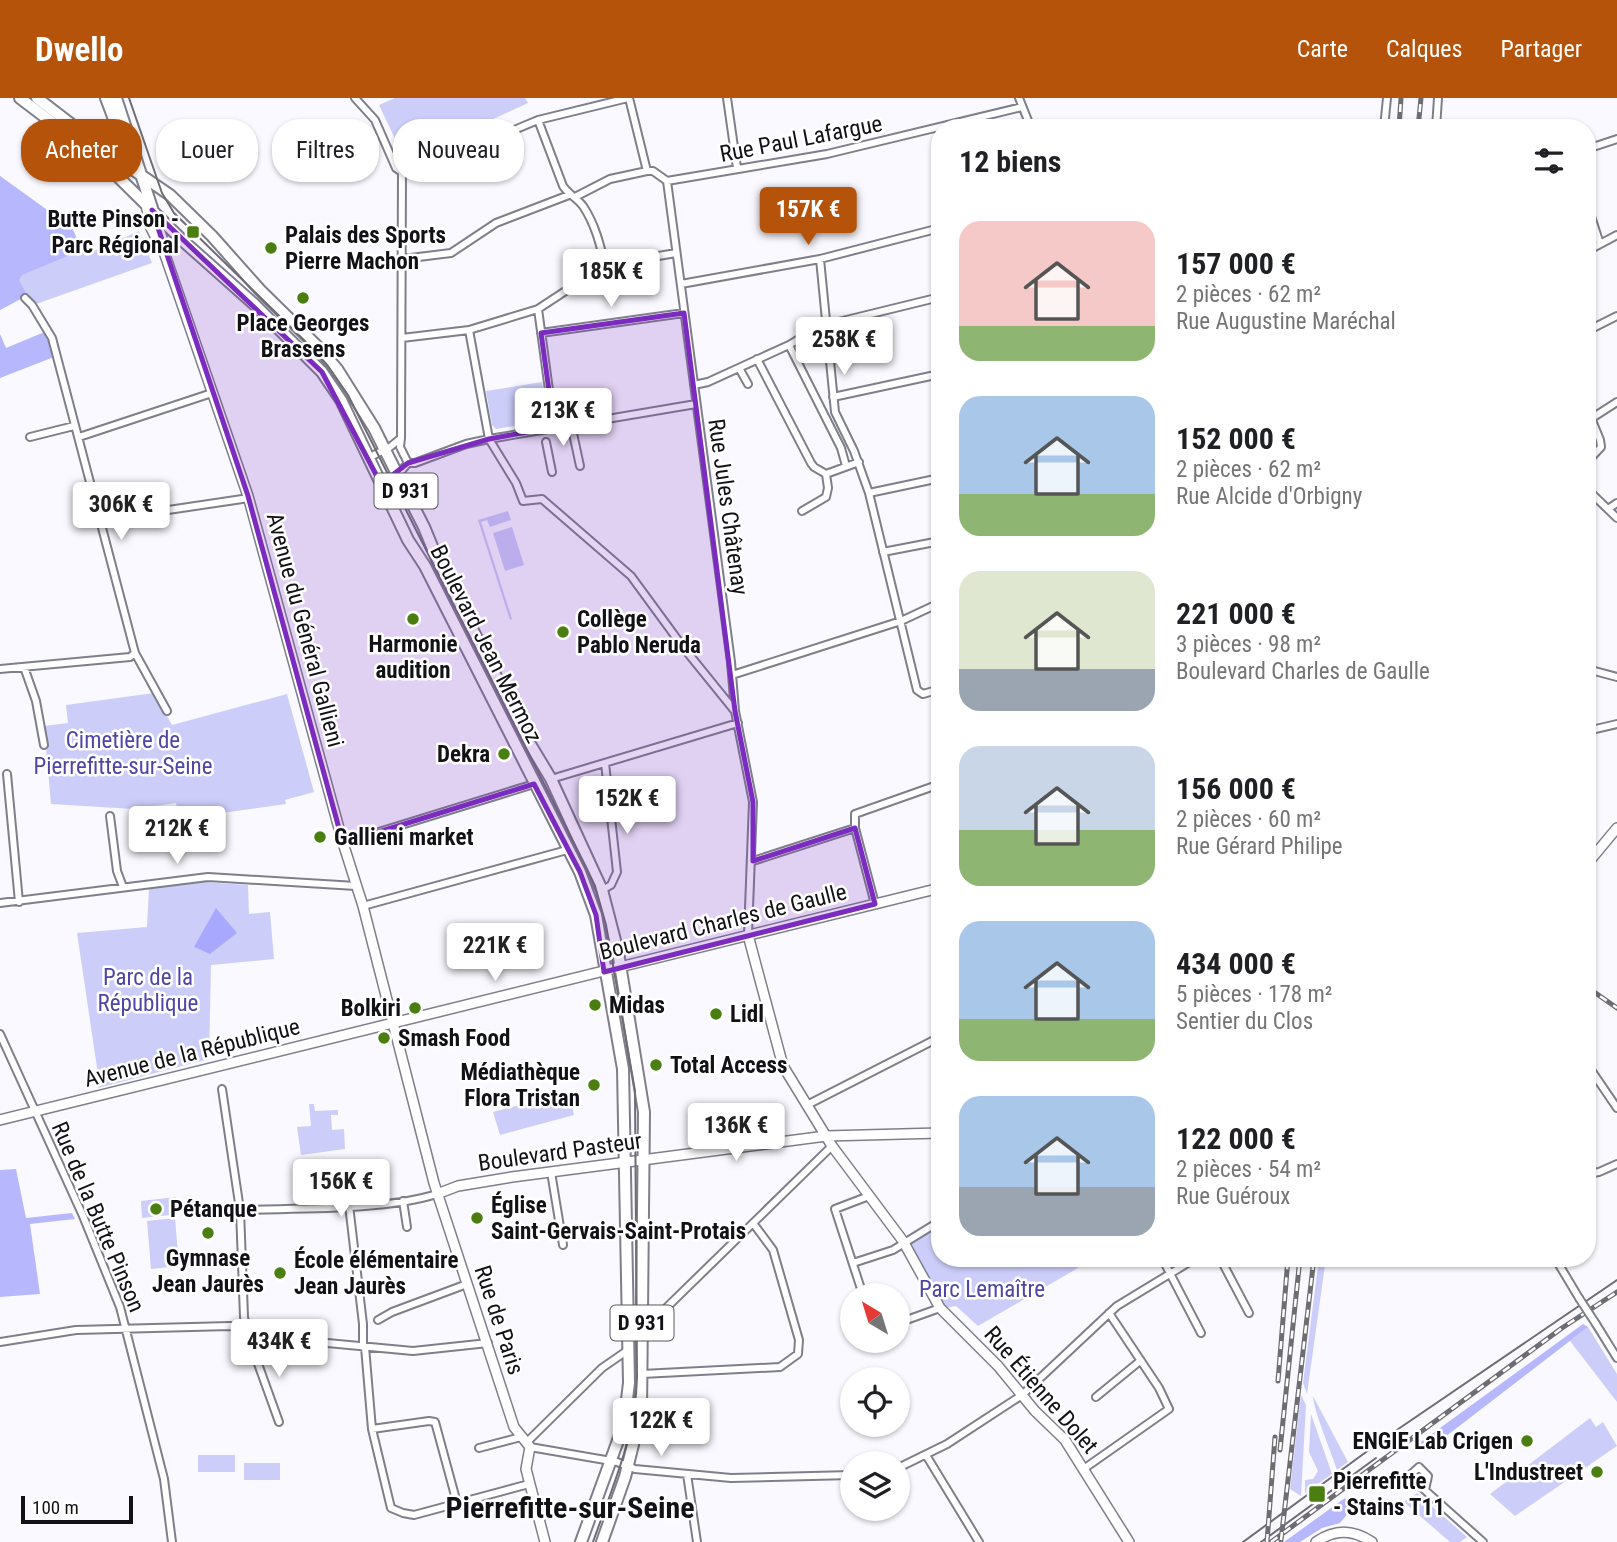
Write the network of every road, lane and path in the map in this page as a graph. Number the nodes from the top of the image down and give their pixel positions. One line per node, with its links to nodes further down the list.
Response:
1 (20, 98): 31 (main road, Boulevard Jean Mermoz)
2 (37, 98): 12 (main road, Boulevard Jean Mermoz)
3 (106, 98): 13 (main road)
4 (117, 98): 26 (main road)
5 (355, 98): 23 (street)
6 (629, 98): 18 (street); 25 (street)
7 (727, 98): 24 (street)
8 (1019, 98): 11 (street)
9 (1387, 98): 16 (street)
10 (1438, 98): 17 (street)
11 (1022, 107): 14 (street, Rue Paul Lafargue); 15 (street)
12 (65, 119)
13 (114, 119)
14 (972, 119)
15 (1027, 119)
16 (1385, 119)
17 (1437, 119)
18 (538, 120): 19 (street); 30 (street)
19 (524, 126)
20 (931, 129): 24 (street, Rue Paul Lafargue)
21 (1617, 139): 22 (street)
22 (1596, 146)
23 (393, 158)
24 (737, 168): 27 (street, Rue Paul Lafargue)
25 (647, 171): 27 (street); 30 (street)
26 (143, 175): 31 (main road); 73 (main road, Boulevard Jean Mermoz / D 931)
27 (667, 181): 37 (street, Rue Jules Châtenay)
28 (139, 182): 31 (main road)
29 (399, 182): 38 (street)
30 (572, 196): 38 (street); 40 (street)
31 (149, 206): 59 (street, Avenue du Général Gallieni); 75 (main road, Boulevard Jean Mermoz / D 931)
32 (931, 230): 39 (street)
33 (1596, 232): 35 (street)
34 (1617, 236): 35 (street)
35 (1600, 244): 36 (street)
36 (1596, 246)
37 (676, 253): 40 (street); 41 (street, Rue Jules Châtenay)
38 (402, 259): 52 (street)
39 (820, 259): 41 (street); 47 (street)
40 (605, 265): 44 (street)
41 (681, 284): 45 (street, Rue Jules Châtenay)
42 (25, 298): 65 (street)
43 (931, 299): 47 (street)
44 (538, 309): 49 (street); 51 (street)
45 (684, 313): 51 (street); 58 (street, Rue Jules Châtenay)
46 (1617, 316): 48 (street)
47 (827, 325): 60 (street)
48 (1596, 326)
49 (469, 330): 52 (street); 72 (street)
50 (814, 330): 53 (street)
51 (541, 333): 66 (street)
52 (402, 338): 71 (street)
53 (789, 345): 54 (street); 79 (street)
54 (757, 359): 55 (street); 82 (street)
55 (738, 368): 57 (street); 58 (street)
56 (931, 376): 60 (street)
57 (747, 384)
58 (694, 385): 62 (street, Rue Jules Châtenay)
59 (212, 393): 70 (street); 86 (street, Avenue du Général Gallieni)
60 (832, 397): 76 (street)
61 (1617, 402): 63 (street)
62 (696, 404): 64 (street); 101 (street, Rue Jules Châtenay)
63 (1596, 415)
64 (572, 424): 66 (street); 78 (street)
65 (74, 426): 69 (street); 70 (street)
66 (554, 427): 67 (street)
67 (544, 429): 72 (street); 80 (street)
68 (1596, 432): 74 (street)
69 (30, 437)
70 (79, 437): 92 (street)
71 (401, 438): 73 (street); 77 (street)
72 (489, 439): 77 (street); 105 (street)
73 (385, 450): 75 (street); 81 (main road, Boulevard Jean Mermoz / D 931)
74 (1596, 452)
75 (368, 458): 84 (main road, Boulevard Jean Mermoz / D 931)
76 (859, 462): 79 (street); 85 (street)
77 (408, 463): 81 (street)
78 (580, 466)
79 (846, 466): 82 (street)
80 (552, 472)
81 (397, 474): 84 (street); 112 (main road, Boulevard Jean Mermoz / D 931)
82 (826, 474): 90 (street)
83 (931, 480): 85 (street)
84 (380, 484): 113 (main road, Boulevard Jean Mermoz / D 931)
85 (869, 493): 94 (street)
86 (249, 498): 92 (street); 118 (street, Avenue du Général Gallieni)
87 (1596, 498): 89 (street)
88 (1617, 502): 89 (street)
89 (1608, 509): 91 (street)
90 (802, 511)
91 (1617, 518)
92 (101, 520): 97 (street)
93 (931, 543): 94 (street)
94 (883, 552): 96 (street)
95 (931, 607): 96 (street)
96 (901, 621): 101 (street); 103 (street)
97 (135, 653): 98 (street); 104 (street)
98 (24, 667): 99 (street); 109 (street)
99 (0, 669)
100 (1596, 671): 102 (street)
101 (732, 675): 105 (street, Rue Jules Châtenay)
102 (1617, 677)
103 (931, 692)
104 (167, 711)
105 (735, 711): 106 (street, Rue Jules Châtenay)
106 (738, 723): 110 (street); 121 (street, Rue Jules Châtenay)
107 (1617, 724): 108 (street)
108 (1596, 730)
109 (44, 745)
110 (605, 763): 112 (street); 124 (street)
111 (7, 774): 126 (street)
112 (551, 779): 124 (main road, Boulevard Jean Mermoz / D 931)
113 (534, 784): 118 (street); 119 (main road, Boulevard Jean Mermoz / D 931)
114 (931, 787): 116 (street)
115 (110, 816): 123 (street)
116 (855, 828): 121 (street); 128 (street)
117 (1617, 828): 120 (street)
118 (343, 842): 122 (street, Avenue du Général Gallieni)
119 (567, 850): 129 (street); 132 (main road, Boulevard Jean Mermoz / D 931)
120 (1596, 853)
121 (753, 861): 130 (street, Rue Jules Châtenay)
122 (356, 886): 123 (street); 129 (street, Avenue du Général Gallieni)
123 (123, 887): 126 (street)
124 (602, 890): 131 (main road, Boulevard Jean Mermoz / D 931)
125 (931, 890): 128 (street, Boulevard Charles de Gaulle)
126 (19, 902): 127 (street)
127 (0, 903)
128 (875, 904): 130 (street, Boulevard Charles de Gaulle)
129 (363, 906): 133 (street, Avenue du Général Gallieni)
130 (748, 936): 131 (street, Boulevard Charles de Gaulle); 138 (street, Rue Étienne Dolet)
131 (621, 967): 132 (street, Boulevard Charles de Gaulle); 145 (main road, Boulevard Jean Mermoz / D 931)
132 (604, 972): 133 (street, Boulevard Charles de Gaulle); 146 (main road, Boulevard Jean Mermoz / D 931)
133 (393, 1024): 140 (street, Avenue de la République); 150 (street, Rue de Paris)
134 (0, 1034): 140 (street, Rue de la Butte Pinson)
135 (931, 1042): 138 (street)
136 (1596, 1077): 139 (street)
137 (222, 1089): 154 (street)
138 (807, 1105): 143 (street, Rue Étienne Dolet)
139 (1617, 1108)
140 (34, 1111): 141 (street, Avenue de la République); 174 (street, Rue de la Butte Pinson)
141 (0, 1120)
142 (931, 1133): 143 (street, Boulevard Pasteur)
143 (826, 1136): 144 (street, Rue Étienne Dolet); 145 (street, Boulevard Pasteur)
144 (831, 1146): 151 (street, Rue Étienne Dolet); 155 (street)
145 (643, 1160): 146 (street, Boulevard Pasteur); 173 (main road, Boulevard Jean Mermoz / D 931)
146 (624, 1163): 148 (street, Boulevard Pasteur); 181 (main road, Boulevard Jean Mermoz / D 931)
147 (1617, 1164): 149 (street)
148 (551, 1172): 150 (street, Boulevard Pasteur); 159 (street)
149 (1596, 1172)
150 (437, 1194): 152 (street); 167 (street, Rue de Paris)
151 (869, 1196): 158 (street, Rue Étienne Dolet); 160 (street)
152 (403, 1201): 153 (street); 157 (street)
153 (349, 1205): 154 (street); 172 (street)
154 (240, 1210): 175 (street)
155 (753, 1223): 173 (street); 184 (street)
156 (931, 1226): 158 (street)
157 (407, 1227)
158 (903, 1241): 160 (street); 168 (street, Rue Étienne Dolet)
159 (563, 1245)
160 (853, 1264): 166 (street)
161 (1166, 1267): 165 (street)
162 (1181, 1267): 165 (street)
163 (1225, 1267): 169 (street)
164 (1561, 1267): 182 (street, bridge)
165 (1170, 1274): 170 (street); 176 (street)
166 (859, 1283)
167 (467, 1284): 172 (street); 179 (street, Rue de Paris)
168 (940, 1308): 171 (street); 185 (street, Rue Étienne Dolet)
169 (1249, 1312)
170 (1109, 1313): 183 (street); 185 (street)
171 (910, 1319)
172 (363, 1324): 180 (street)
173 (642, 1328): 184 (main road, Boulevard Jean Mermoz / D 931)
174 (125, 1329): 175 (street); 178 (street); 201 (street, Rue de la Butte Pinson)
175 (247, 1332): 177 (street)
176 (1201, 1333)
177 (261, 1336): 180 (street); 187 (street)
178 (0, 1342)
179 (488, 1343): 180 (street); 189 (street, Rue de Paris)
180 (364, 1347): 188 (street)
181 (628, 1350): 189 (street); 192 (main road, Boulevard Jean Mermoz / D 931)
182 (1617, 1358)
183 (1140, 1361): 186 (street); 195 (street)
184 (642, 1374): 194 (main road, Boulevard Jean Mermoz / D 931)
185 (1022, 1395): 191 (street); 195 (street, Rue Étienne Dolet)
186 (1096, 1396)
187 (279, 1422)
188 (372, 1429): 200 (street); 200 (street)
189 (526, 1442): 190 (street); 192 (street); 198 (street, Rue de Paris)
190 (479, 1448)
191 (926, 1455): 193 (street); 206 (street)
192 (609, 1462): 194 (street); 203 (main road, Boulevard Jean Mermoz / D 931)
193 (910, 1462)
194 (628, 1466): 196 (street); 204 (main road, Boulevard Jean Mermoz / D 931)
195 (1085, 1468): 207 (street, Rue Étienne Dolet)
196 (687, 1474): 197 (street); 205 (street)
197 (840, 1475)
198 (529, 1483): 200 (street); 202 (street, Rue de Paris)
199 (1425, 1489): 210 (street)
200 (457, 1503)
201 (172, 1542)
202 (545, 1542)
203 (581, 1542)
204 (602, 1542)
205 (697, 1542)
206 (979, 1542)
207 (1129, 1542)
208 (1316, 1542): 209 (street)
209 (1372, 1542)
210 (1483, 1542)

